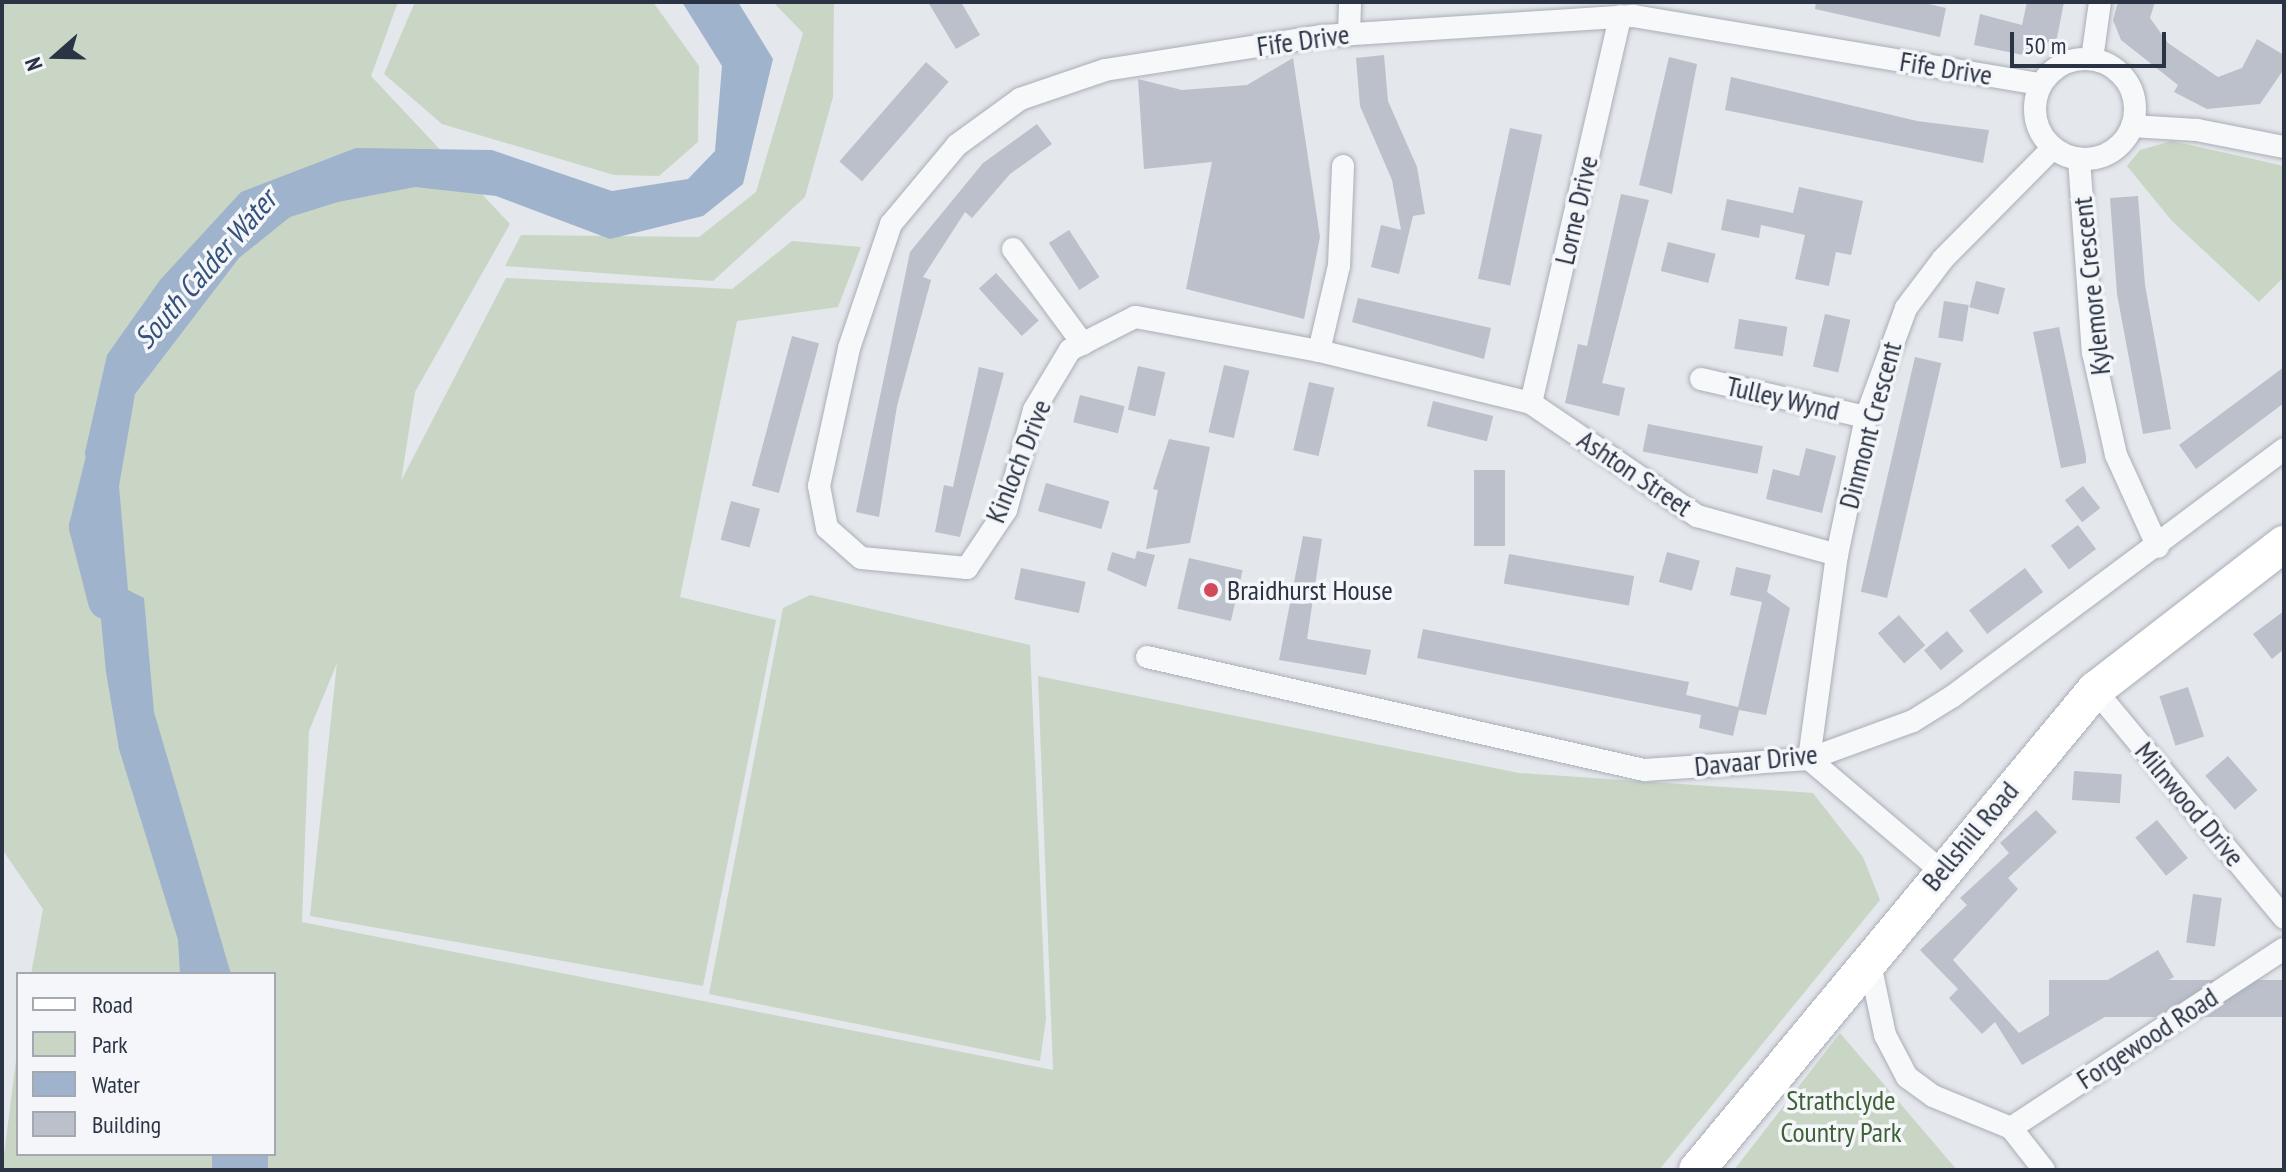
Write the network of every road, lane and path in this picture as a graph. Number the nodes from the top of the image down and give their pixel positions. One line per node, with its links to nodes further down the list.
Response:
1 (1350, 2): 4 (street)
2 (2100, 2): 5 (street)
3 (1620, 16): 4 (street, Fife Drive); 6 (street, Fife Drive); 16 (street, Lorne Drive)
4 (1349, 33): 19 (street, Fife Drive)
5 (2092, 59): 6 (street); 7 (street)
6 (2040, 84): 9 (street)
7 (2132, 126): 8 (street); 10 (street, Kylemore Crescent)
8 (2284, 147)
9 (2053, 148): 10 (street, Kylemore Crescent); 17 (street, Dinmont Crescent)
10 (2079, 159): 21 (street, Kylemore Crescent)
11 (1343, 166): 14 (street)
12 (1013, 249): 13 (street)
13 (1083, 344): 14 (street, Kinloch Drive); 19 (street, Kinloch Drive)
14 (1319, 351): 16 (street, Kinloch Drive)
15 (1701, 379): 17 (street, Tulley Wynd)
16 (1531, 403): 22 (street, Ashton Street)
17 (1866, 417): 22 (street, Dinmont Crescent)
18 (2284, 449): 21 (street, Davaar Drive)
19 (819, 486)
20 (2284, 544): 24 (main road, Bellshill Road)
21 (2158, 547): 25 (street, Davaar Drive)
22 (1837, 555): 25 (street, Dinmont Crescent)
23 (1147, 657): 25 (street, Davaar Drive)
24 (2095, 690): 26 (main road, Bellshill Road); 27 (street, Milnwood Drive)
25 (1809, 759): 26 (street)
26 (1940, 870): 29 (main road, Bellshill Road)
27 (2284, 918)
28 (2284, 949): 30 (street, Forgewood Road)
29 (1869, 959): 30 (street); 31 (main road, Bellshill Road)
30 (2011, 1128): 32 (street)
31 (1697, 1170)
32 (2044, 1170)

